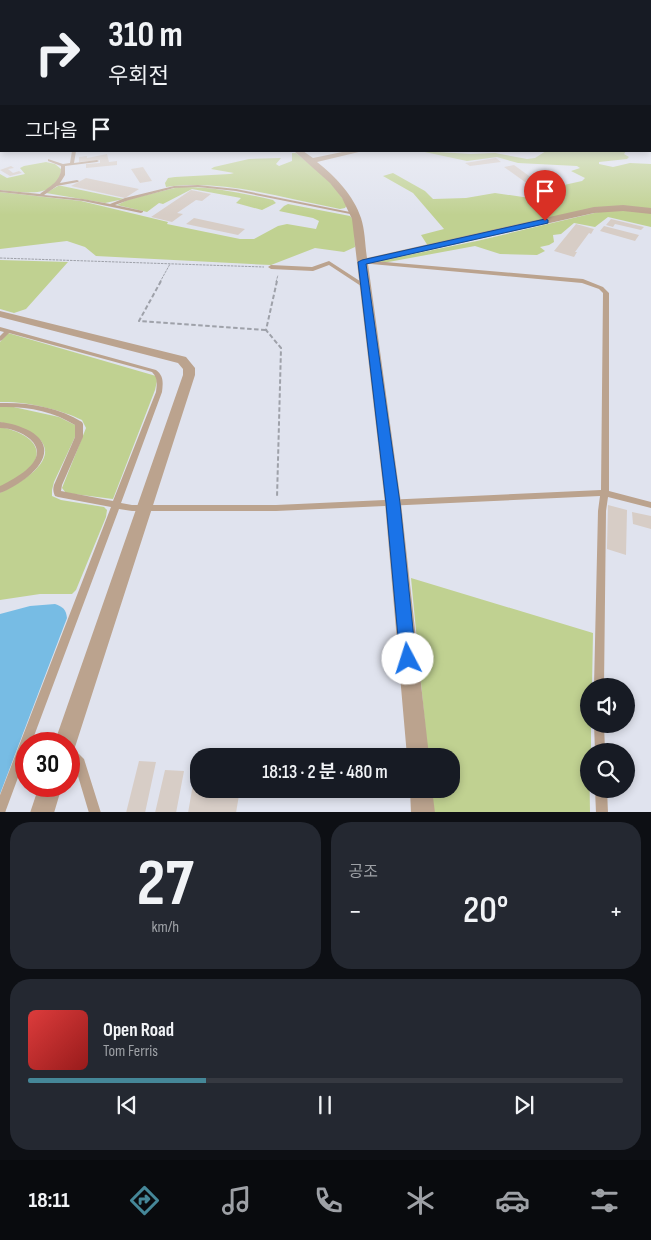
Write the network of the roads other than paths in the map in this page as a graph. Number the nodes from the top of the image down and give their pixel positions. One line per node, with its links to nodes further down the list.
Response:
1 (74, 152): 7 (lane)
2 (299, 152): 6 (street)
3 (344, 152): 6 (street)
4 (49, 160): 8 (lane)
5 (97, 161): 7 (lane)
6 (312, 161): 16 (street)
7 (72, 164): 8 (lane)
8 (63, 165): 10 (lane)
9 (78, 181): 10 (lane)
10 (56, 185): 12 (lane)
11 (0, 191): 12 (lane)
12 (42, 194): 13 (lane)
13 (110, 206): 15 (lane); 16 (lane)
14 (651, 211): 17 (street)
15 (141, 212)
16 (355, 214): 17 (street)
17 (362, 262): 19 (street); 26 (lane)
18 (271, 267): 19 (lane)
19 (366, 287): 27 (street)
20 (0, 314): 30 (street)
21 (4, 330): 22 (lane); 28 (lane)
22 (0, 339)
23 (0, 404): 28 (lane)
24 (0, 425): 25 (lane)
25 (0, 490)
26 (605, 493): 27 (lane); 29 (lane); 31 (lane)
27 (393, 503): 30 (lane); 33 (street)
28 (117, 505): 30 (lane); 38 (lane)
29 (651, 506)
30 (145, 507): 32 (street)
31 (599, 678)
32 (69, 732)
33 (417, 748)
34 (80, 763): 40 (lane)
35 (47, 797): 39 (street)
36 (422, 798): 41 (street)
37 (601, 798): 42 (lane)
38 (0, 810)
39 (42, 812)
40 (95, 812)
41 (423, 812)
42 (602, 812)

